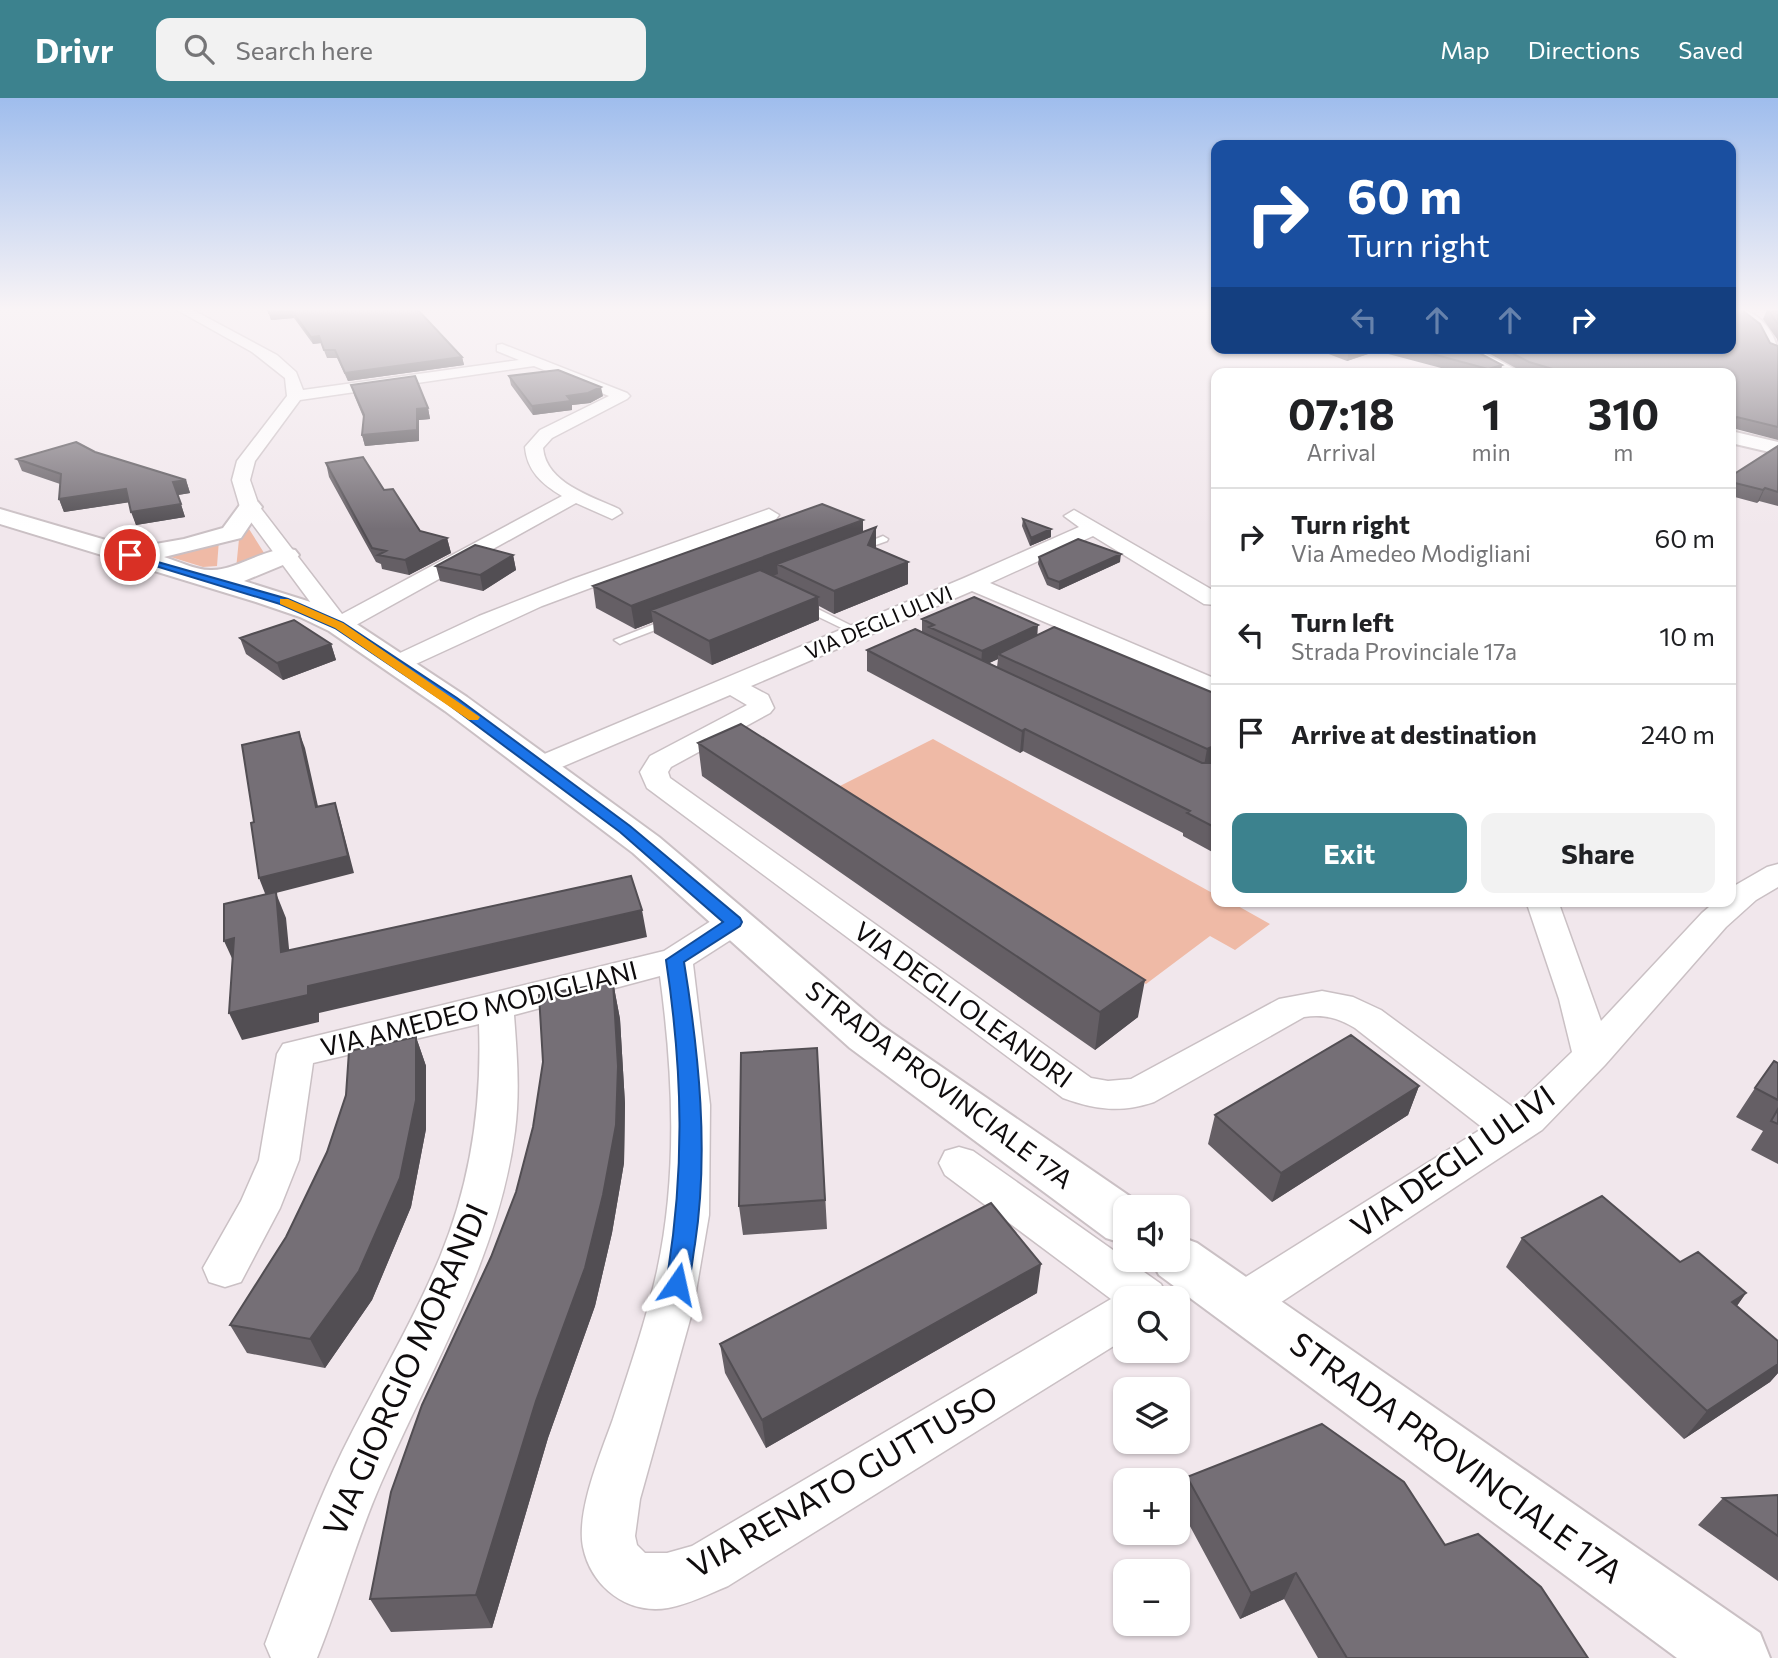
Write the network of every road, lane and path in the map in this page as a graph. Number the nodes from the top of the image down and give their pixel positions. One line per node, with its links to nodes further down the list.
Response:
1 (294, 383): 4 (street)
2 (387, 383): 4 (street)
3 (590, 383): 7 (street)
4 (295, 396): 8 (street)
5 (1736, 438): 6 (main road)
6 (1778, 448)
7 (576, 496): 9 (street); 24 (street)
8 (250, 507): 14 (main road); 18 (street)
9 (612, 513)
10 (769, 515): 27 (street)
11 (0, 516): 17 (main road, STRADA PROVINCIALE 17A)
12 (1074, 516): 13 (street)
13 (1093, 528): 20 (street); 22 (street)
14 (232, 533): 17 (main road); 19 (main road)
15 (883, 538): 16 (lane)
16 (847, 553)
17 (130, 555): 19 (main road, STRADA PROVINCIALE 17A)
18 (286, 555): 19 (main road); 24 (street)
19 (224, 580): 24 (main road, STRADA PROVINCIALE 17A)
20 (972, 583): 25 (street, VIA DEGLI ULIVI); 29 (street, VIA DEGLI ULIVI)
21 (786, 597): 25 (lane)
22 (1211, 598)
23 (685, 615): 26 (lane)
24 (339, 625): 27 (main road, STRADA PROVINCIALE 17A)
25 (858, 632): 28 (street, VIA DEGLI ULIVI)
26 (620, 640)
27 (396, 664): 30 (main road, STRADA PROVINCIALE 17A)
28 (732, 686): 30 (street, VIA DEGLI ULIVI); 39 (street, VIA DEGLI OLEANDRI)
29 (1211, 686)
30 (540, 766): 35 (main road, STRADA PROVINCIALE 17A)
31 (1768, 880): 32 (street, VIA DEGLI ULIVI)
32 (1736, 900)
33 (1544, 907): 38 (street)
34 (1728, 907): 38 (street, VIA DEGLI ULIVI)
35 (734, 922): 36 (street, VIA AMEDEO MODIGLIANI); 41 (main road, STRADA PROVINCIALE 17A)
36 (675, 960): 37 (street, VIA AMEDEO MODIGLIANI); 46 (street, VIA RENATO GUTTUSO)
37 (496, 1007): 42 (street, VIA AMEDEO MODIGLIANI); 47 (street, VIA GIORGIO MORANDI)
38 (1592, 1055): 39 (street, VIA DEGLI ULIVI)
39 (1513, 1129): 44 (street, VIA DEGLI ULIVI)
40 (959, 1163): 43 (street)
41 (1113, 1213)
42 (225, 1268)
43 (1161, 1286)
44 (1168, 1286)
45 (1190, 1305): 48 (main road, STRADA PROVINCIALE 17A)
46 (1113, 1319)
47 (294, 1644)
48 (1735, 1658)

